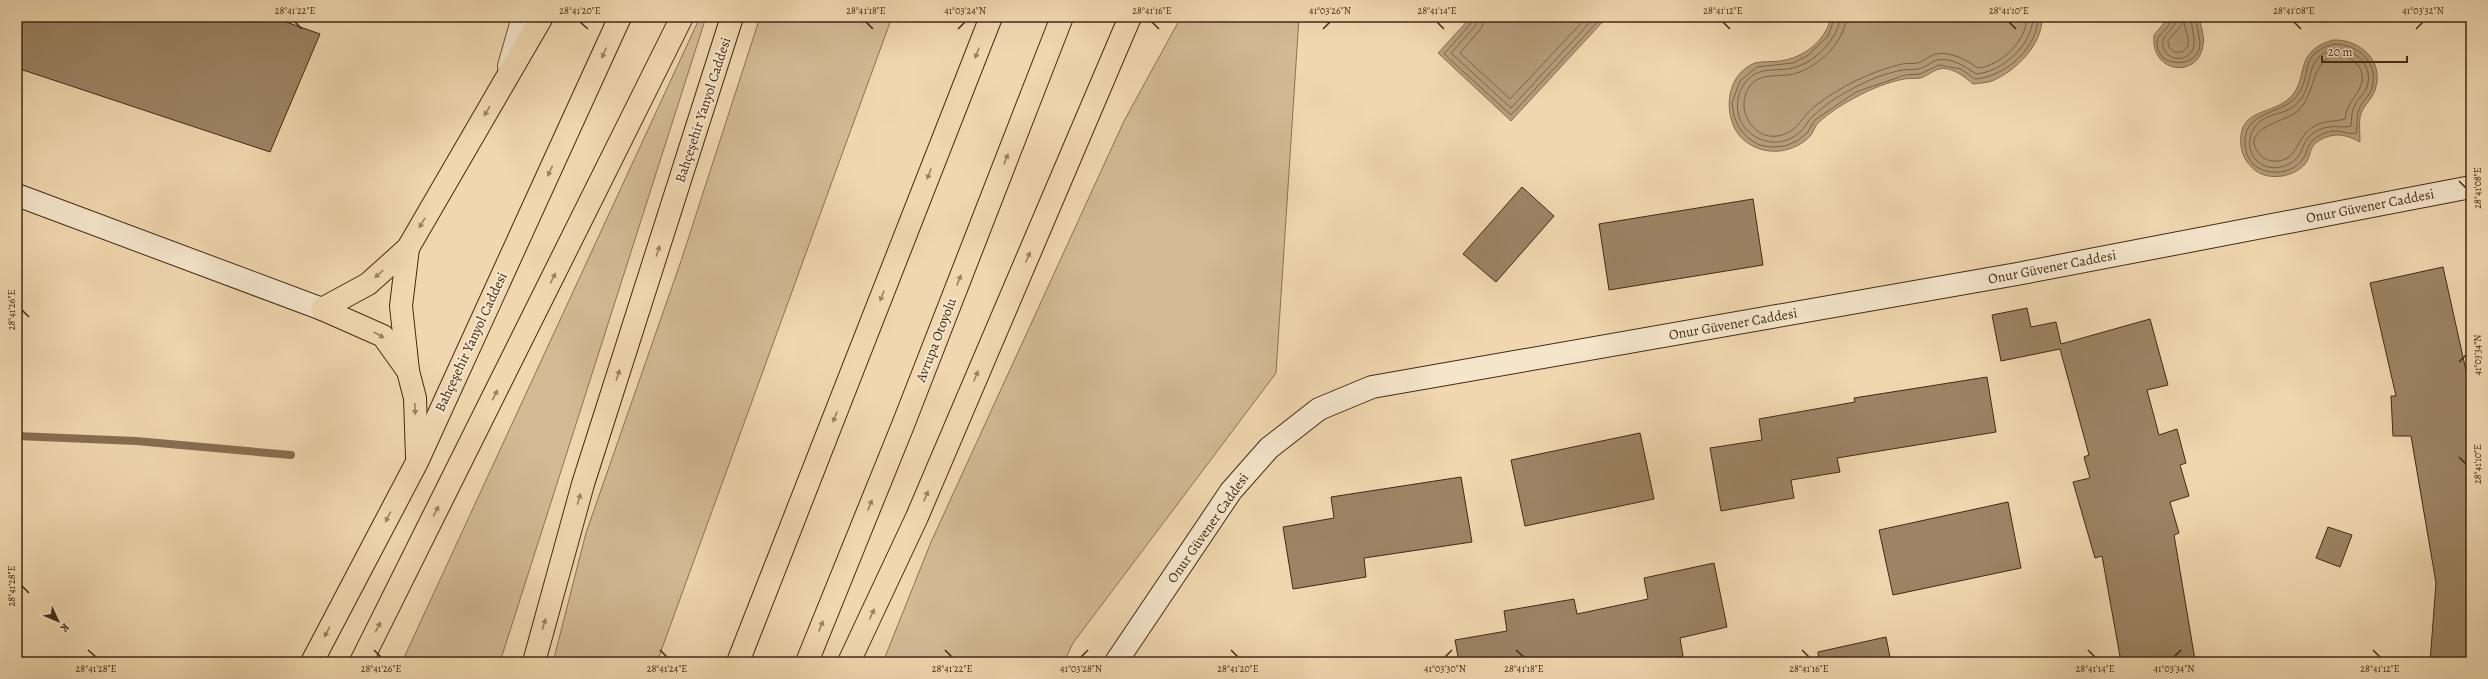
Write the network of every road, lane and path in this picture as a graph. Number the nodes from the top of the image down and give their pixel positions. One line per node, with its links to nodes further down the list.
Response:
1 (523, 17): 11 (street)
2 (542, 17): 11 (main road)
3 (620, 17): 17 (main road, Bahçeşehir Yanyol Caddesi, one-way to 17)
4 (682, 17): 19 (main road, one-way to 4)
5 (732, 17): 20 (main road, Bahçeşehir Yanyol Caddesi, one-way to 5)
6 (991, 17): 21 (main road, one-way to 21)
7 (1062, 17): 22 (main road, Avrupa Otoyolu, one-way to 7)
8 (1130, 17): 10 (main road)
9 (1141, 17): 10 (main road)
10 (1115, 53): 23 (main road, one-way to 10)
11 (504, 82): 14 (main road, one-way to 14)
12 (2471, 187): 24 (street, Onur Güvener Caddesi)
13 (17, 195): 15 (street)
14 (408, 248): 15 (main road, one-way to 15); 16 (main road)
15 (322, 310): 16 (main road, one-way to 16)
16 (408, 371): 17 (main road, one-way to 17)
17 (417, 462): 18 (main road, Bahçeşehir Yanyol Caddesi, one-way to 18)
18 (312, 662)
19 (361, 662)
20 (534, 662)
21 (738, 662)
22 (807, 662)
23 (850, 662)
24 (1116, 662)

